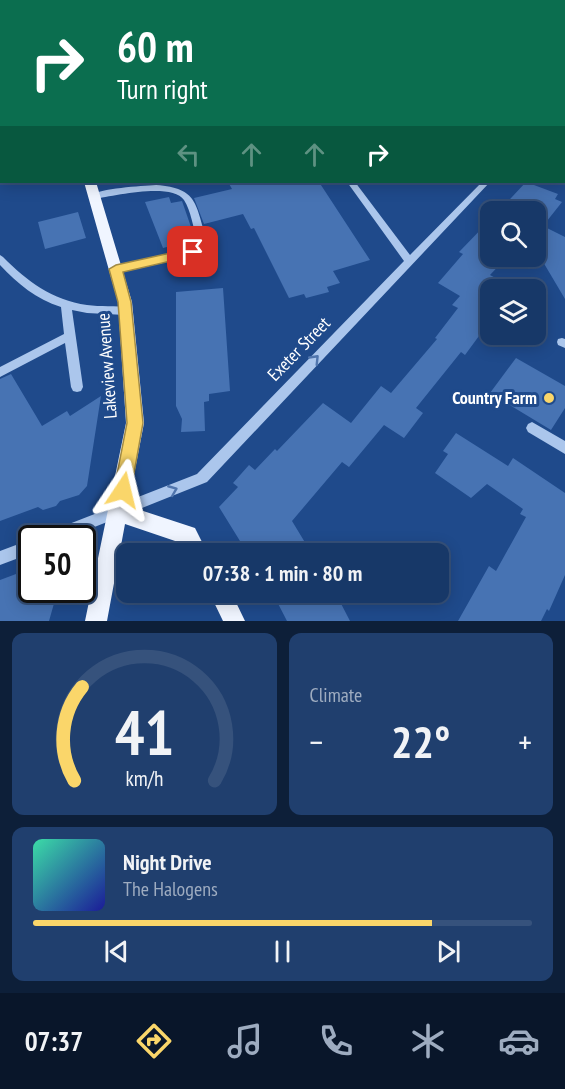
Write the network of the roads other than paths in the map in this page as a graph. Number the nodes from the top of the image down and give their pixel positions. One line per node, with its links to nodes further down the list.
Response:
1 (352, 183): 5 (street)
2 (485, 183): 5 (street, Exeter Street)
3 (92, 189): 6 (main road, Lakeview Avenue); 6 (street)
4 (0, 259): 7 (street)
5 (410, 261): 14 (street, Exeter Street, one-way to 5)
6 (116, 269): 8 (main road, Lakeview Avenue)
7 (66, 308): 8 (street); 9 (street)
8 (125, 310): 14 (main road, Lakeview Avenue)
9 (70, 336): 10 (street); 11 (street)
10 (0, 372)
11 (77, 387)
12 (532, 428): 13 (street)
13 (565, 448)
14 (119, 512): 15 (street, Exeter Street); 16 (main road); 20 (main road, Lakeview Avenue)
15 (85, 525)
16 (192, 543)
17 (18, 551): 18 (street)
18 (0, 558)
19 (225, 603): 21 (main road)
20 (96, 621)
21 (234, 621)

